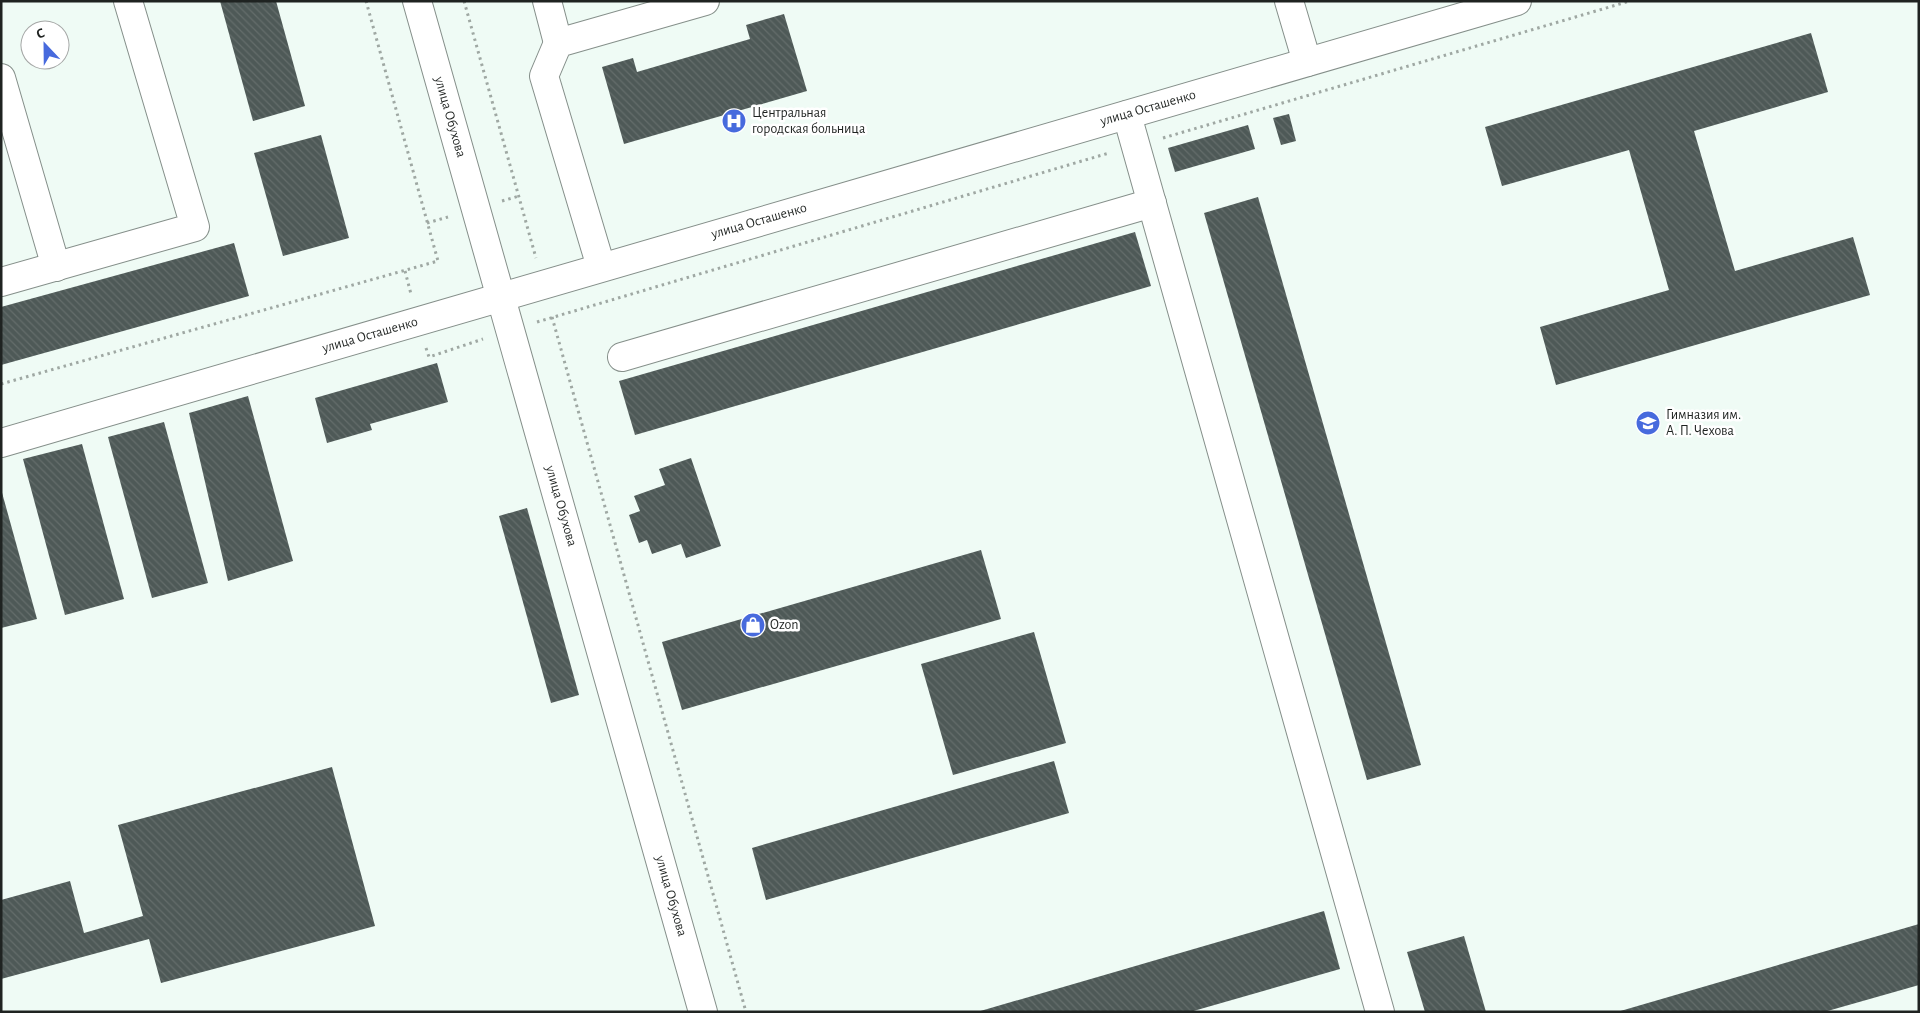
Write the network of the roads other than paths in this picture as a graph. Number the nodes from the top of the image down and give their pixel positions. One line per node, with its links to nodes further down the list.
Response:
1 (128, 1): 12 (street)
2 (417, 1): 15 (street, улица Обухова)
3 (547, 1): 7 (street)
4 (705, 1): 7 (street)
5 (1289, 1): 8 (street)
6 (1517, 1): 8 (street, улица Осташенко)
7 (558, 43): 13 (street)
8 (1307, 62): 10 (street, улица Осташенко)
9 (1, 78): 12 (street)
10 (1126, 114): 11 (street); 13 (street, улица Осташенко)
11 (1152, 203): 16 (street); 19 (street)
12 (56, 266): 14 (street)
13 (601, 267): 15 (street, улица Осташенко)
14 (1, 282)
15 (502, 296): 17 (street, улица Осташенко); 18 (street, улица Обухова)
16 (622, 357)
17 (1, 443)
18 (703, 1012)
19 (1380, 1012)

